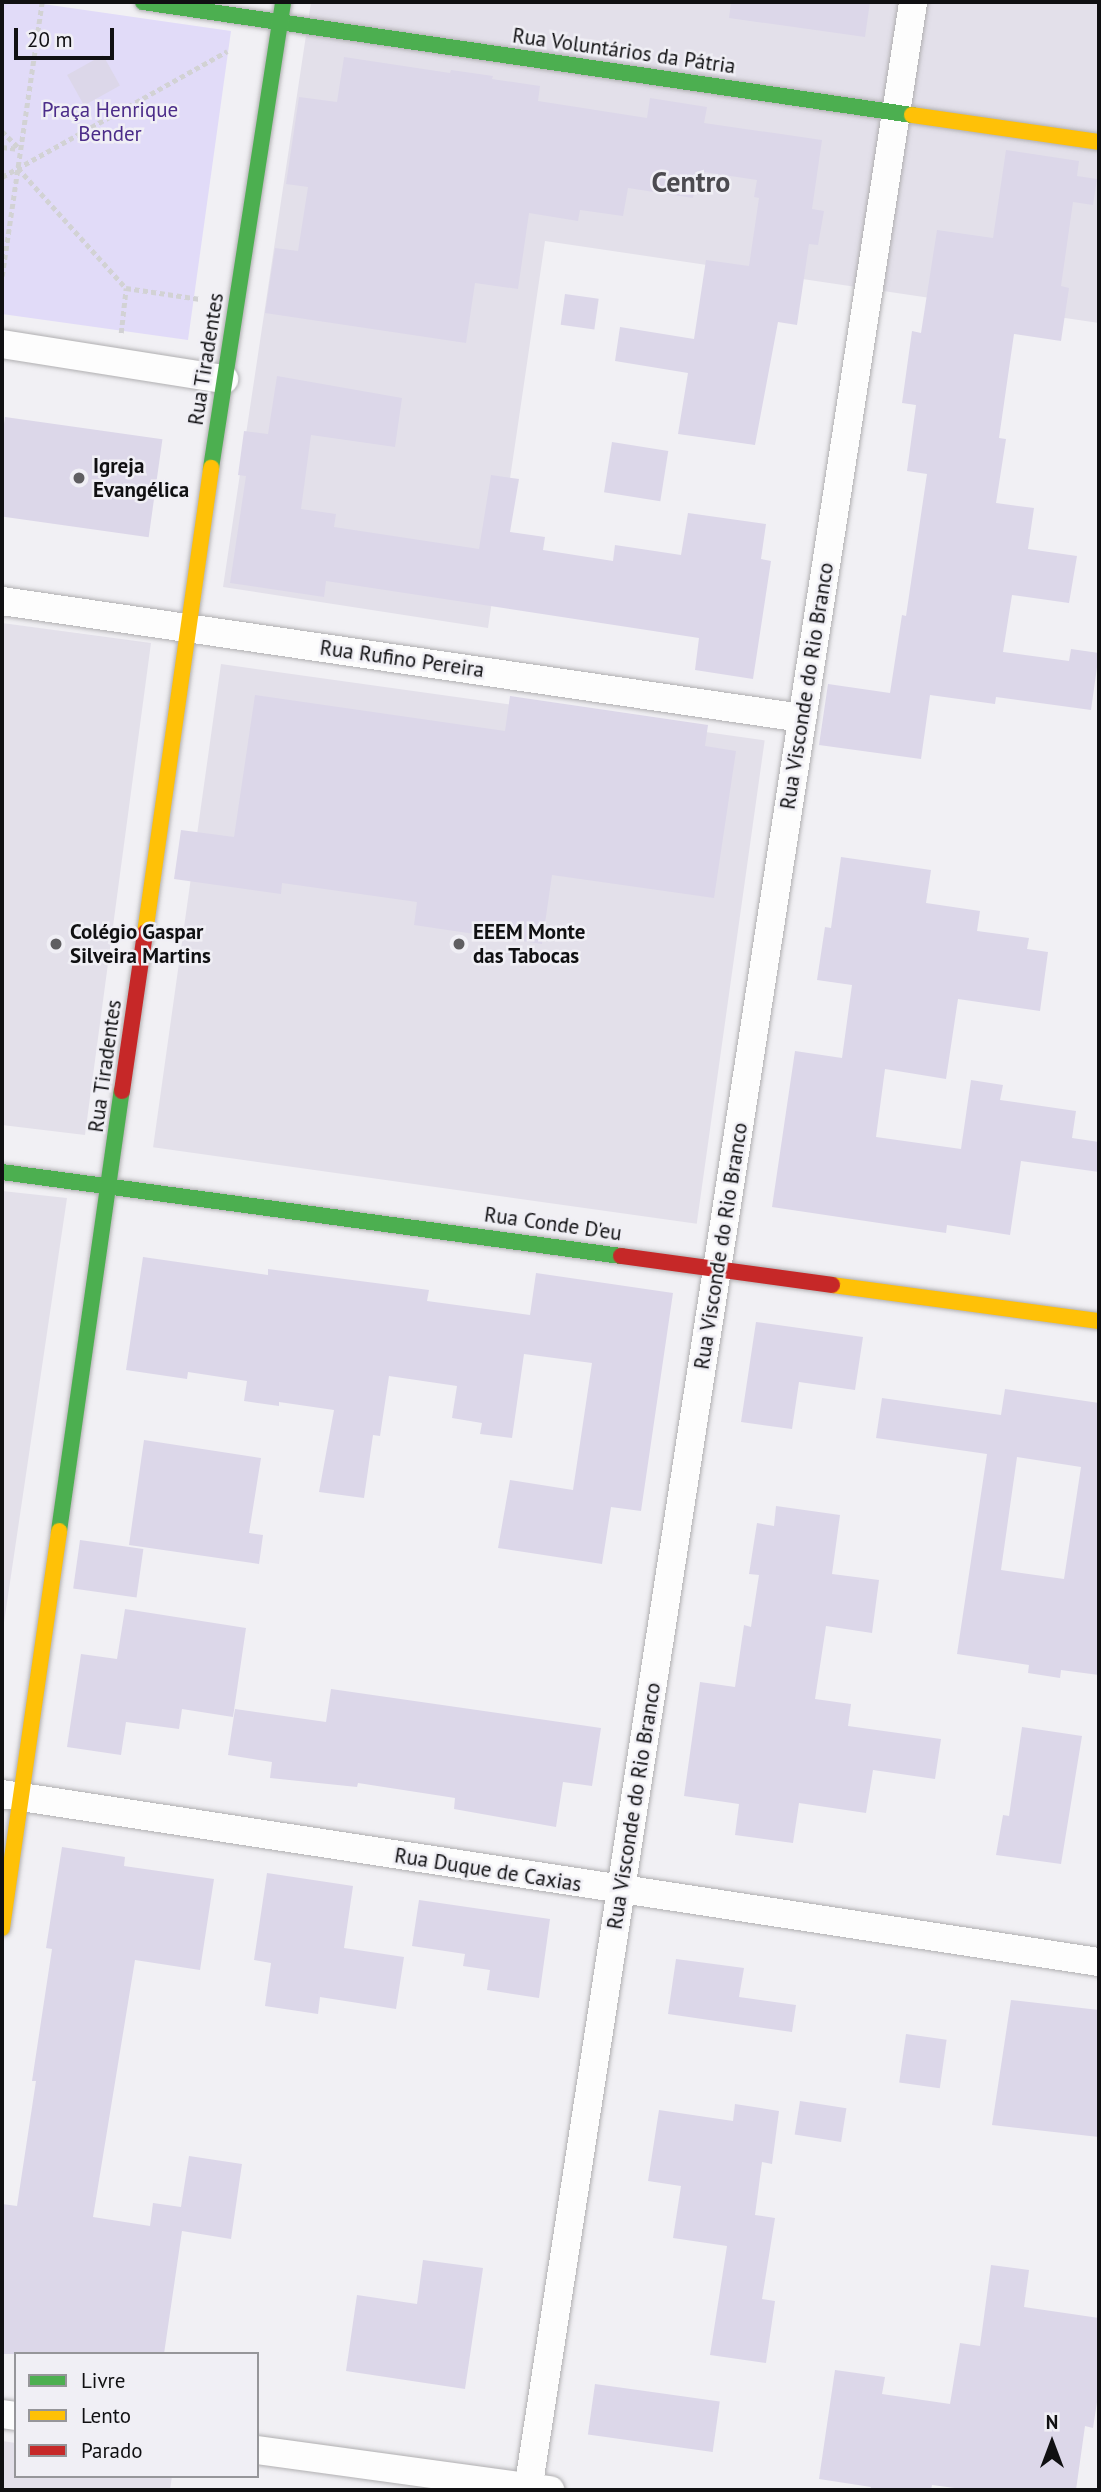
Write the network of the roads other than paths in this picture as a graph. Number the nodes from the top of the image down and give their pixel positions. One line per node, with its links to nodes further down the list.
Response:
1 (143, 2): 4 (main road, Rua Voluntários da Pátria)
2 (283, 2): 4 (main road, Rua Tiradentes)
3 (913, 2): 5 (street, Rua Visconde do Rio Branco)
4 (281, 22): 5 (main road, Rua Voluntários da Pátria); 8 (main road, Rua Tiradentes)
5 (896, 112): 6 (main road, Rua Voluntários da Pátria); 11 (street, Rua Visconde do Rio Branco)
6 (1099, 142)
7 (2, 344): 8 (street)
8 (224, 379): 10 (main road, Rua Tiradentes)
9 (2, 601): 10 (street, Rua Rufino Pereira)
10 (189, 627): 11 (street, Rua Rufino Pereira); 13 (main road, Rua Tiradentes)
11 (802, 718): 14 (street, Rua Visconde do Rio Branco)
12 (2, 1172): 13 (main road, Rua Conde D'eu)
13 (109, 1186): 14 (main road, Rua Conde D'eu); 16 (main road, Rua Tiradentes)
14 (717, 1268): 15 (main road, Rua Conde D'eu); 17 (street, Rua Visconde do Rio Branco)
15 (1099, 1321)
16 (12, 1795): 17 (street, Rua Duque de Caxias); 18 (main road, Rua Tiradentes)
17 (621, 1891): 19 (street, Rua Duque de Caxias); 21 (street, Rua Visconde do Rio Branco)
18 (2, 1928)
19 (1099, 1962)
20 (259, 2450): 21 (street)
21 (535, 2489)

